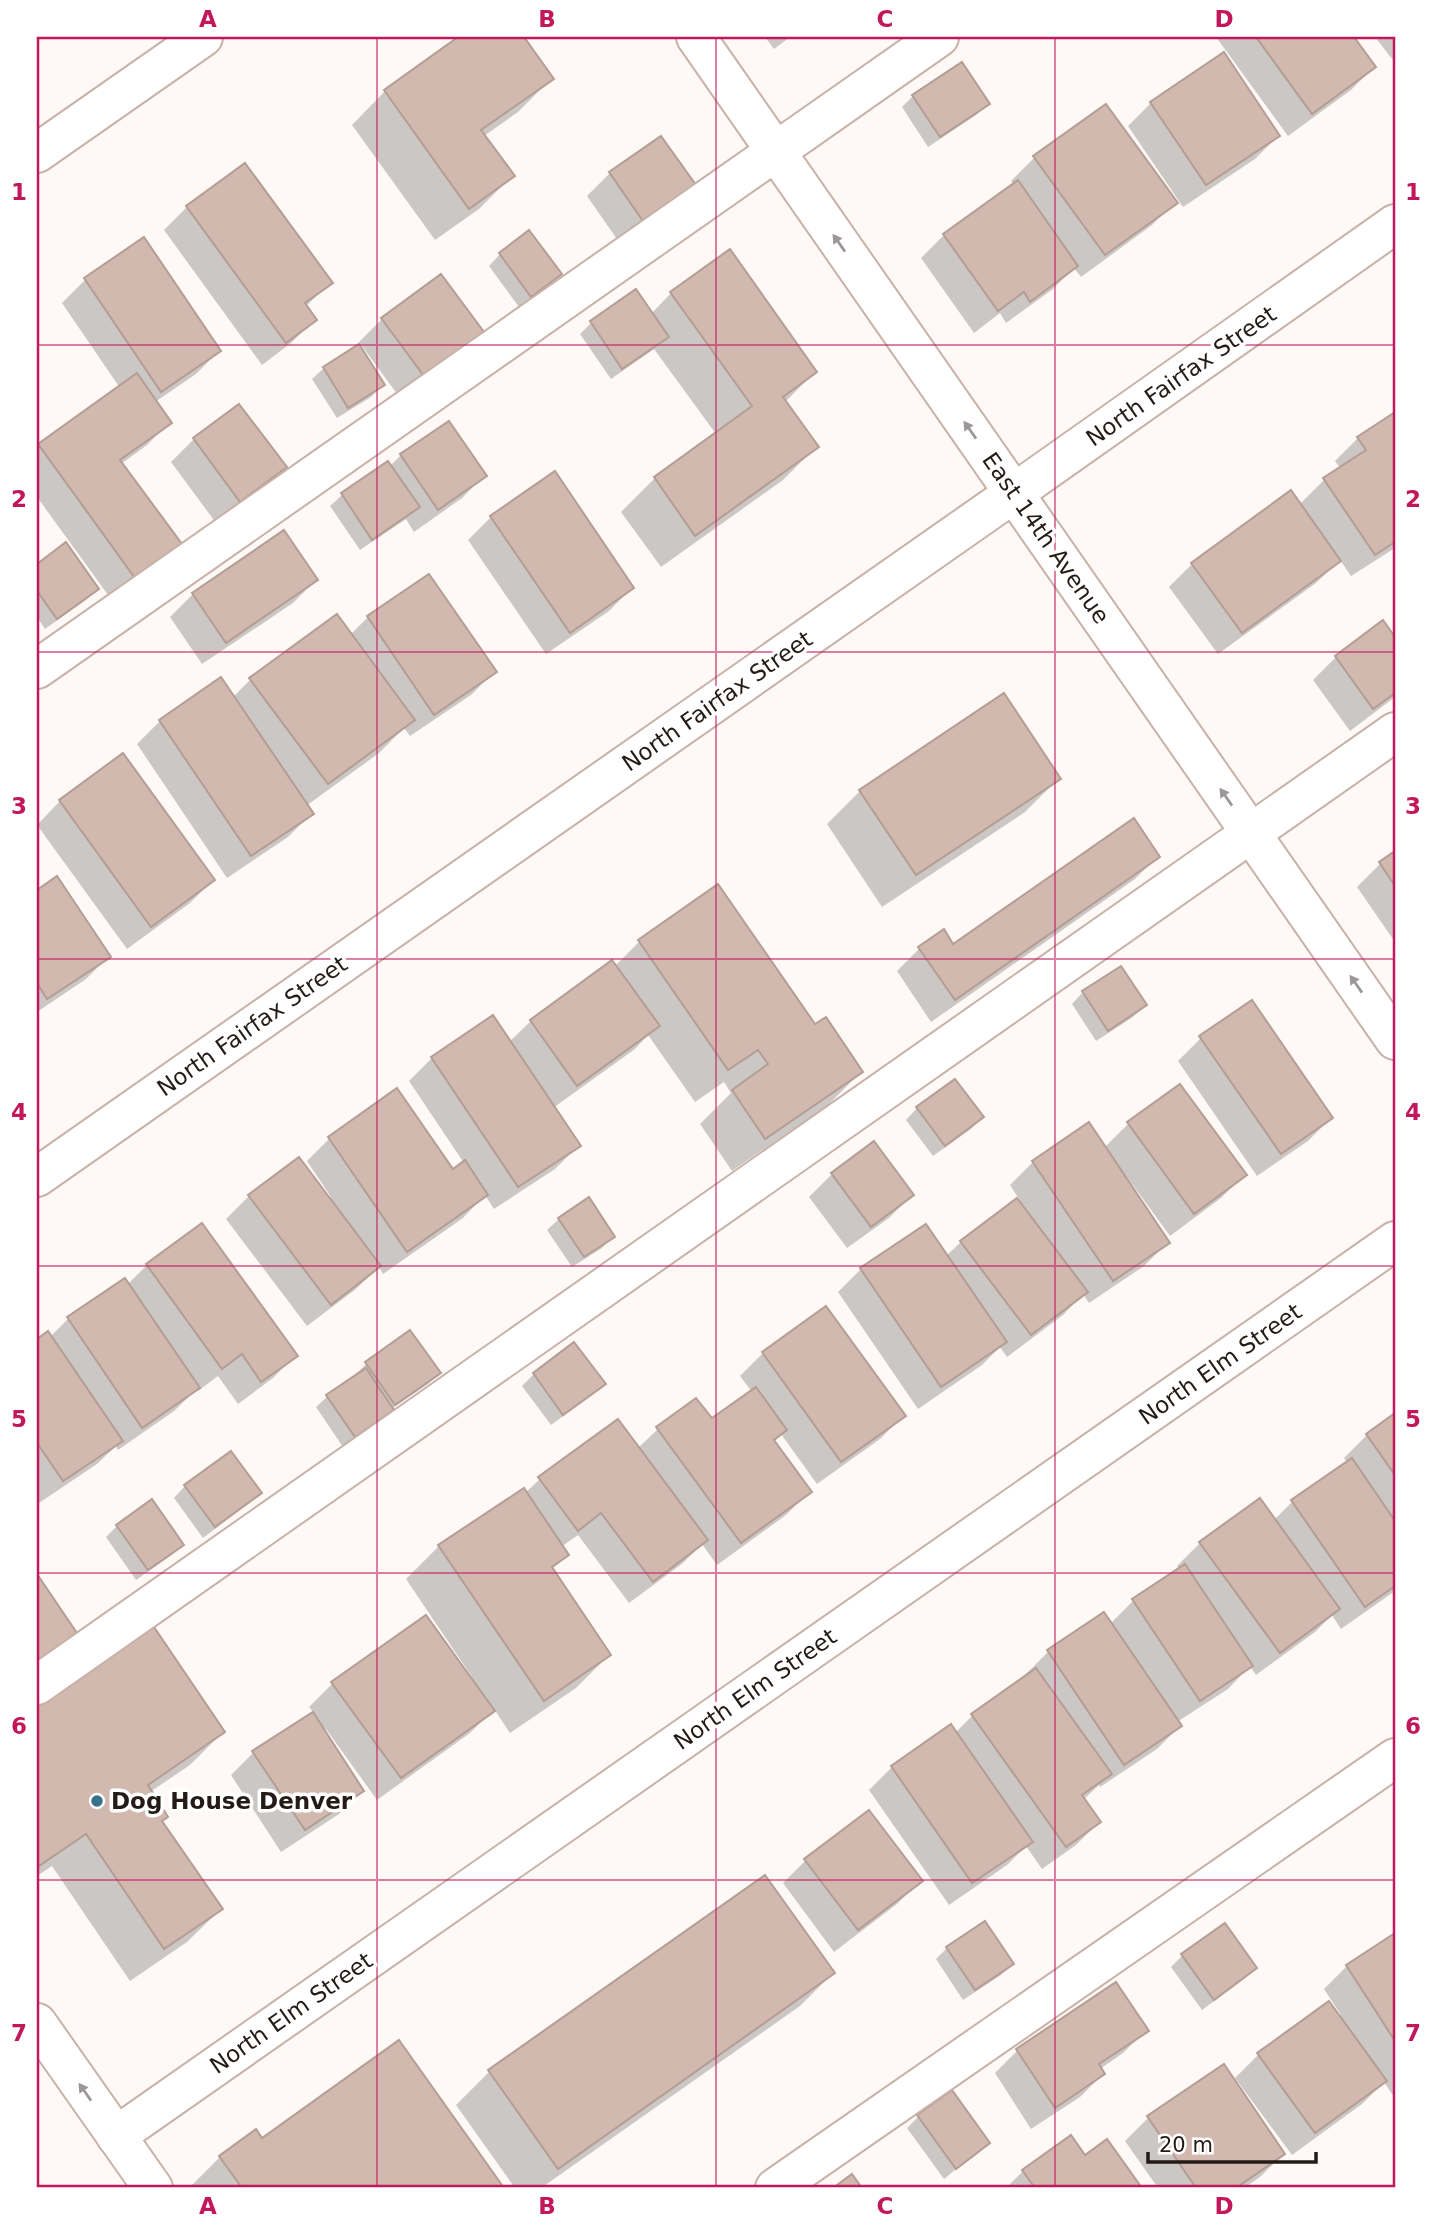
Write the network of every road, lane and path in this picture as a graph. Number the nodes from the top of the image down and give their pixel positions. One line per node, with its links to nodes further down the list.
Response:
1 (203, 37): 5 (street)
2 (695, 37): 4 (street, East 14th Avenue)
3 (939, 37): 4 (street)
4 (775, 152): 7 (street, East 14th Avenue, one-way to 4); 8 (street)
5 (37, 153)
6 (1395, 224): 7 (street, North Fairfax Street)
7 (1014, 493): 10 (street, East 14th Avenue, one-way to 7); 12 (street, North Fairfax Street)
8 (37, 669)
9 (1395, 732): 10 (street)
10 (1251, 833): 11 (street, East 14th Avenue, one-way to 10); 14 (street)
11 (1395, 1040)
12 (37, 1177)
13 (1395, 1241): 17 (street, North Elm Street)
14 (37, 1685)
15 (1395, 1758): 19 (street)
16 (37, 2024): 17 (street, one-way to 16)
17 (116, 2136): 18 (street)
18 (153, 2188)
19 (775, 2188)

